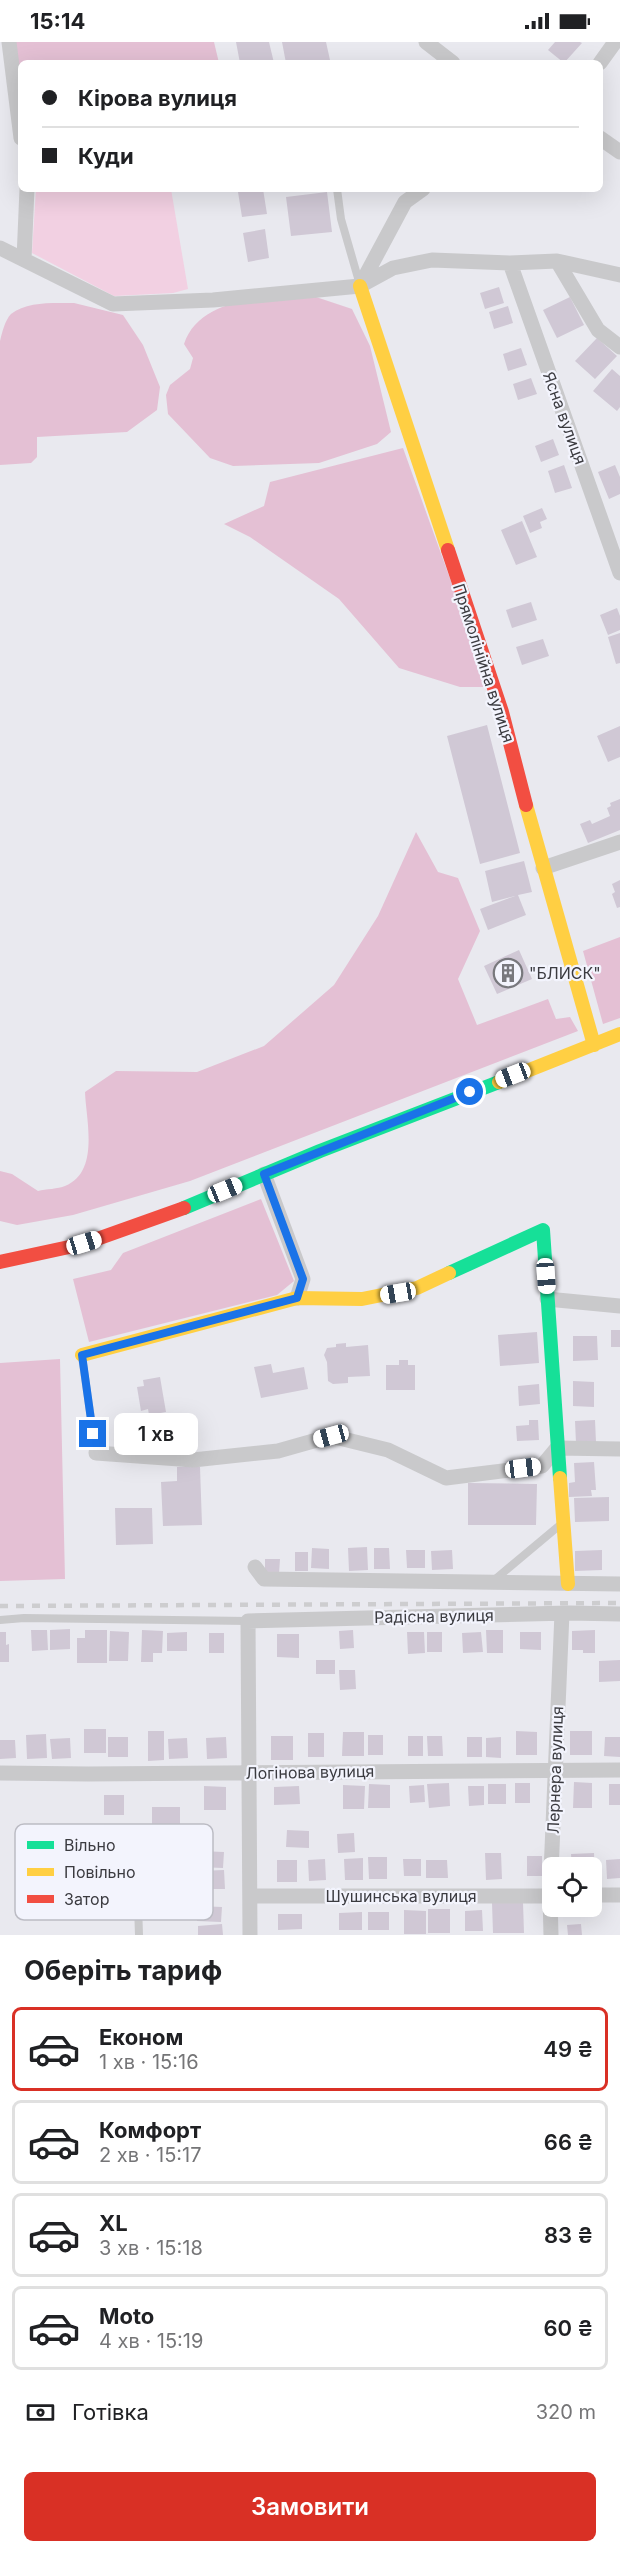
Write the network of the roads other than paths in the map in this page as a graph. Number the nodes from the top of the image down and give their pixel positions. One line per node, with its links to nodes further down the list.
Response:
1 (9, 42): 6 (street)
2 (426, 42): 4 (street)
3 (615, 42): 5 (street)
4 (449, 60)
5 (602, 60)
6 (18, 114)
7 (603, 140): 8 (street)
8 (620, 152)
9 (27, 192): 13 (street)
10 (337, 192): 17 (lane)
11 (419, 192): 17 (street)
12 (0, 248): 13 (street)
13 (24, 259): 17 (street)
14 (557, 261): 15 (street); 16 (street); 18 (street)
15 (510, 263): 17 (street); 19 (street, Ясна вулиця)
16 (620, 275)
17 (360, 286): 21 (street, Прямолінійна вулиця)
18 (620, 347)
19 (620, 573)
20 (620, 842): 21 (street)
21 (543, 868): 23 (street, Прямолінійна вулиця)
22 (620, 1034): 23 (street)
23 (594, 1045): 24 (street)
24 (264, 1174): 25 (street); 26 (street)
25 (0, 1262)
26 (297, 1298): 27 (street); 29 (street)
27 (547, 1299): 28 (street); 30 (street)
28 (620, 1306)
29 (82, 1355): 32 (lane)
30 (557, 1448): 31 (street); 32 (street); 33 (street)
31 (620, 1449)
32 (96, 1453)
33 (563, 1522): 35 (lane); 36 (street)
34 (255, 1567): 35 (street, Радісна вулиця)
35 (491, 1583): 36 (street, Радісна вулиця)
36 (568, 1584): 37 (street, Радісна вулиця)
37 (620, 1584)
38 (566, 1613): 39 (street, Радісна вулиця); 41 (street, Радісна вулиця); 42 (street, Лернера вулиця)
39 (620, 1614)
40 (0, 1620): 41 (lane)
41 (248, 1621): 45 (street)
42 (556, 1769): 43 (street, Логінова вулиця); 45 (street, Логінова вулиця); 46 (street, Лернера вулиця)
43 (620, 1770)
44 (0, 1773): 45 (street, Логінова вулиця)
45 (250, 1773): 49 (street)
46 (553, 1857)
47 (602, 1895): 48 (street)
48 (620, 1895)
49 (250, 1896): 50 (street, Шушинська вулиця); 54 (street)
50 (542, 1896)
51 (551, 1917): 55 (street, Лернера вулиця)
52 (138, 1920): 53 (lane)
53 (139, 1935)
54 (250, 1935)
55 (551, 1935)

